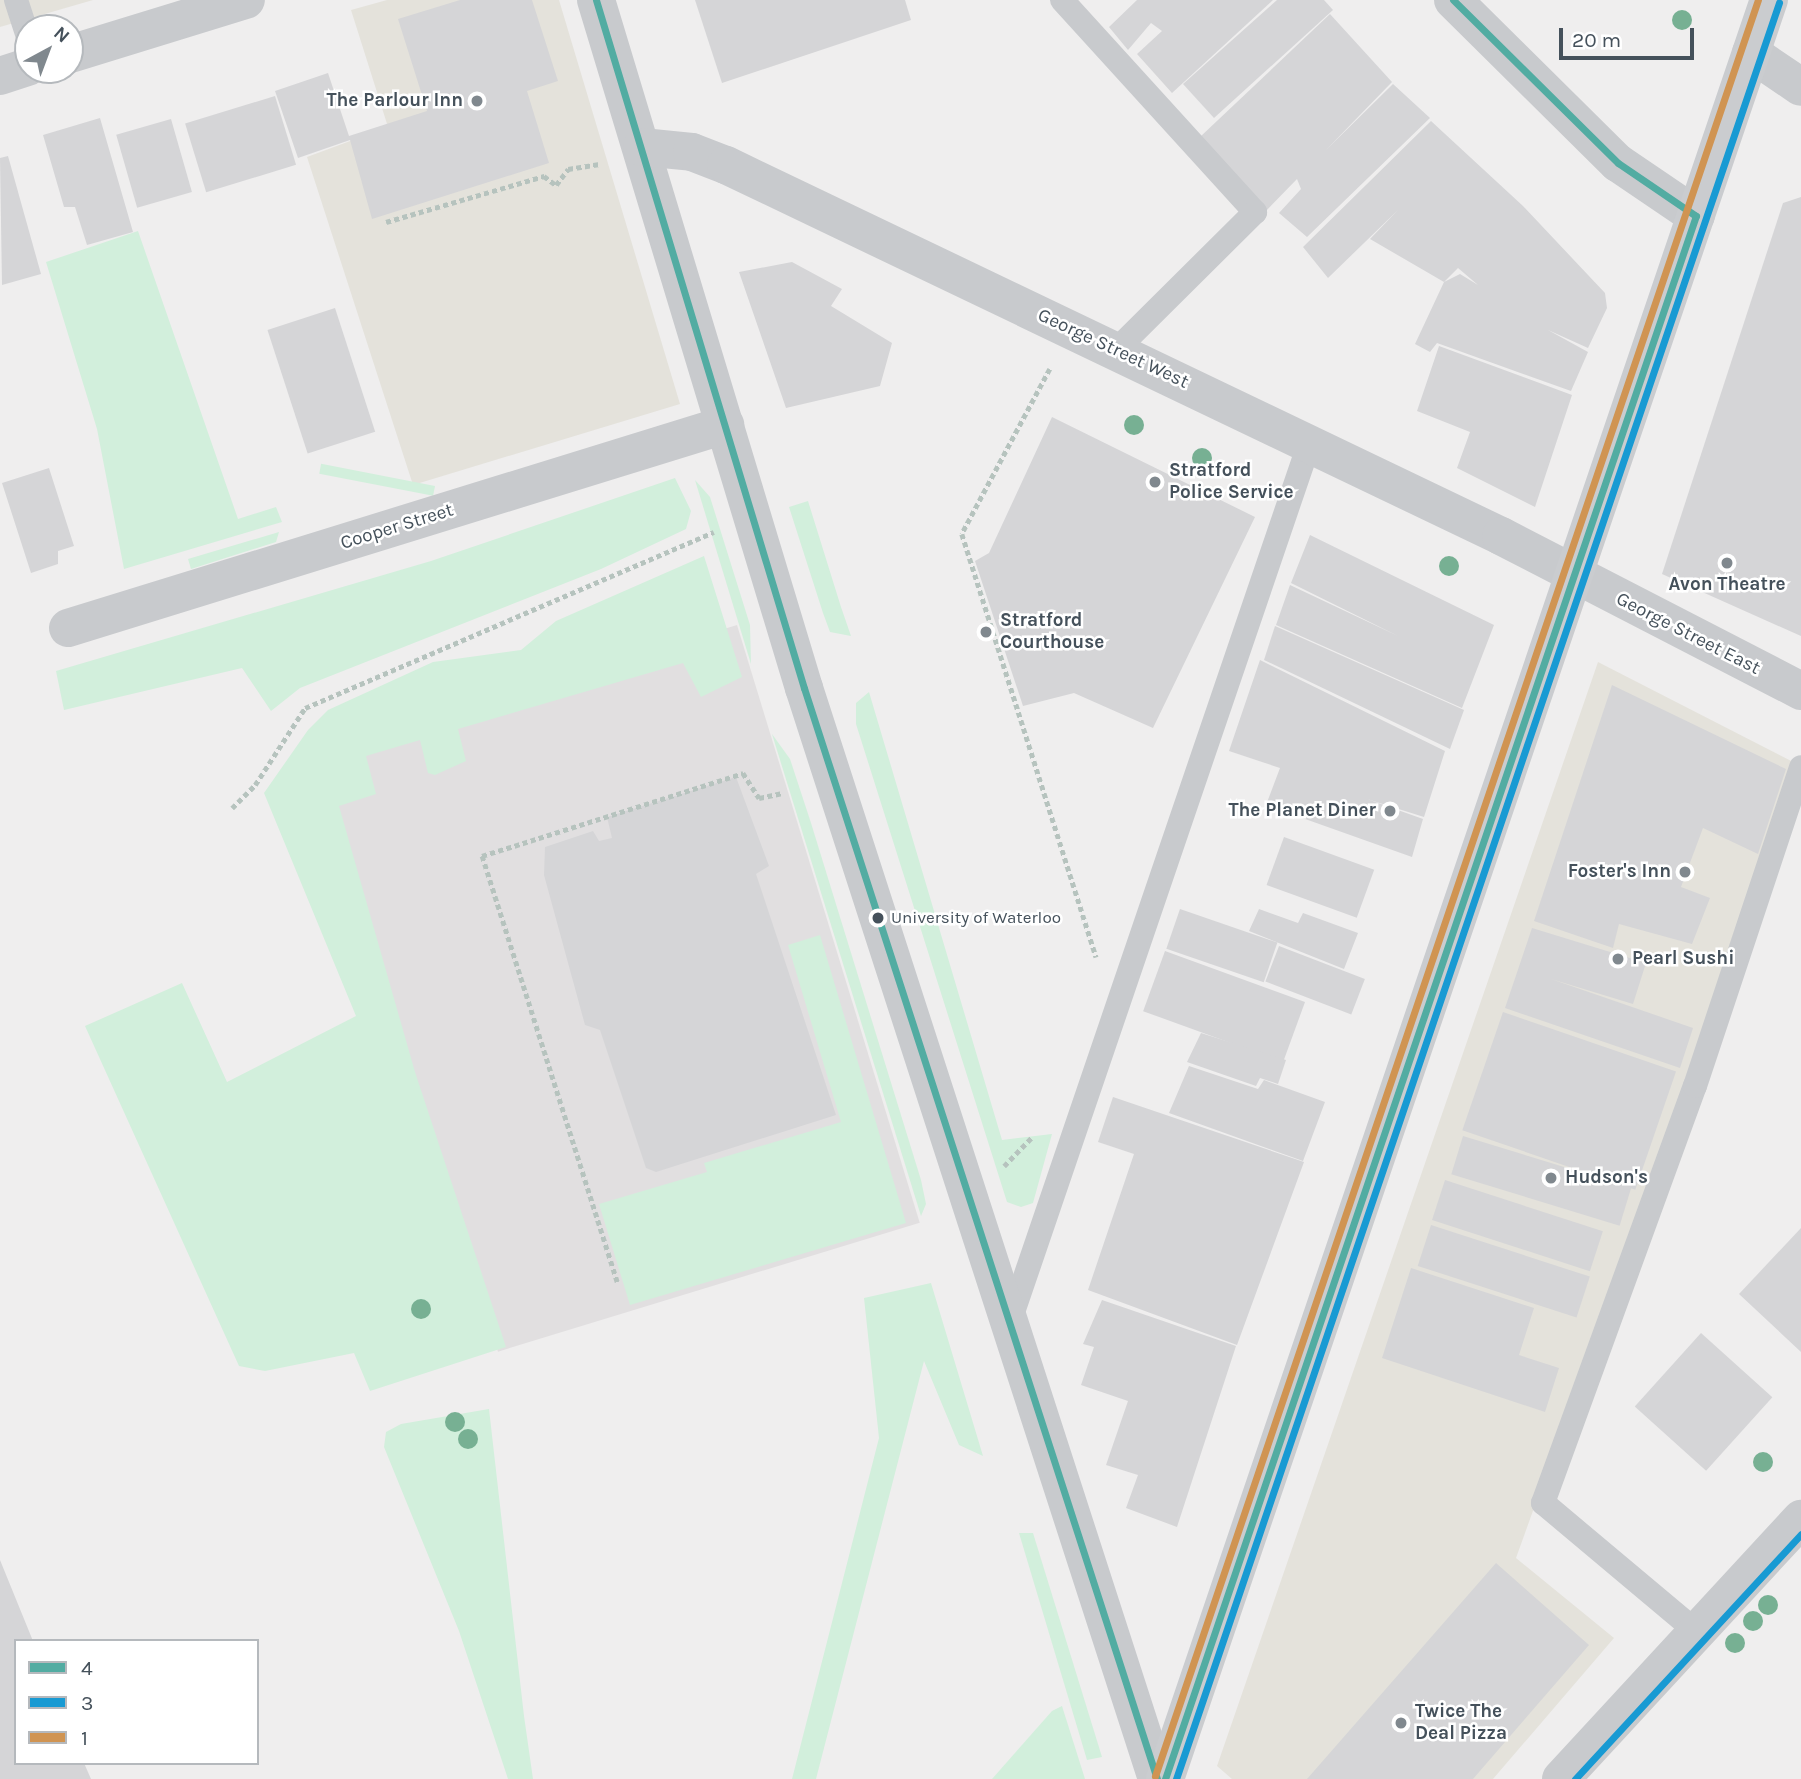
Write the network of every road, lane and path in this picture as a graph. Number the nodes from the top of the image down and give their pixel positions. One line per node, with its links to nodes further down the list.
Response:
1 (246, 0): 6 (street)
2 (596, 0): 9 (street)
3 (1062, 0): 13 (lane)
4 (1453, 0): 11 (street)
5 (1769, 0): 7 (main road)
6 (84, 50)
7 (1751, 53): 8 (street); 11 (main road)
8 (1801, 87)
9 (642, 147): 13 (street, George Street West); 15 (street)
10 (601, 164): 12 (path)
11 (1696, 216): 18 (main road)
12 (386, 222)
13 (1117, 349): 16 (street, George Street West)
14 (1050, 369): 24 (path)
15 (726, 425): 17 (street); 19 (street, Cooper Street)
16 (1309, 444): 18 (street, George Street West); 28 (lane)
17 (752, 512): 23 (path); 28 (street)
18 (1575, 577): 20 (street, George Street East); 32 (main road)
19 (68, 628)
20 (1801, 691)
21 (1801, 767): 30 (lane)
22 (782, 793): 27 (path)
23 (232, 808)
24 (1099, 965)
25 (1038, 1127): 26 (path)
26 (1000, 1171)
27 (617, 1282)
28 (1008, 1328): 31 (street)
29 (1797, 1532): 30 (street)
30 (1697, 1632): 33 (street)
31 (1157, 1779)
32 (1165, 1779)
33 (1561, 1779)

